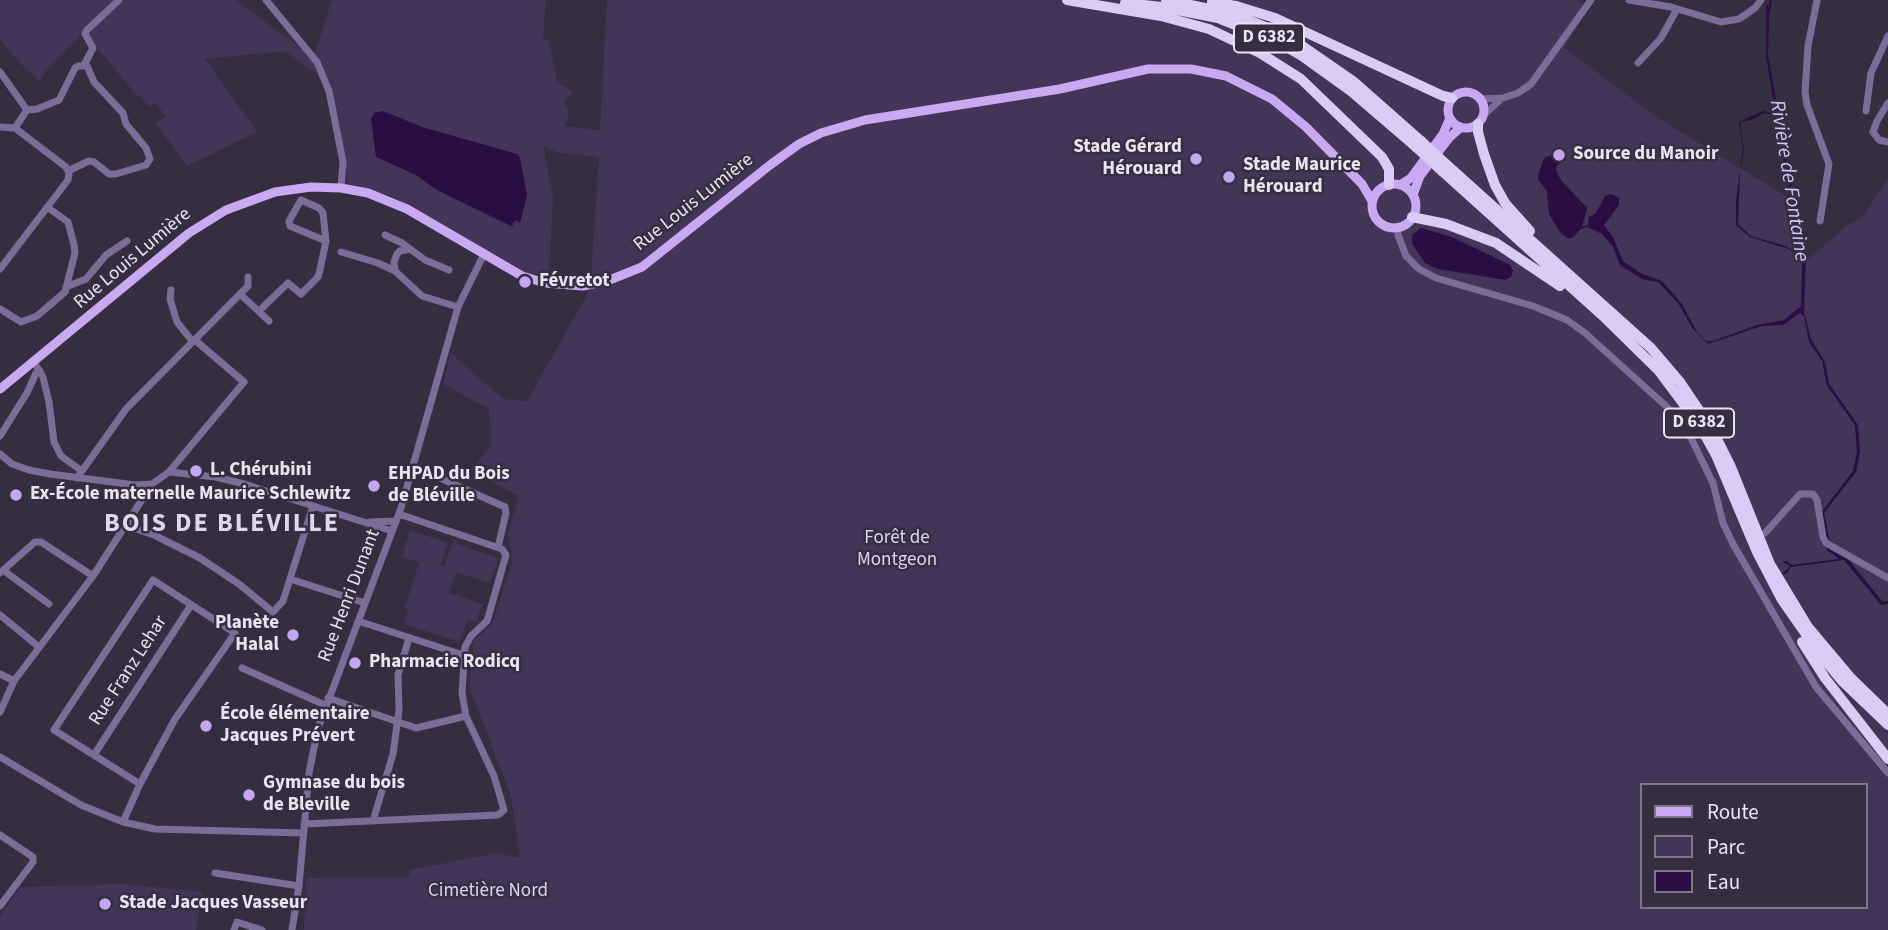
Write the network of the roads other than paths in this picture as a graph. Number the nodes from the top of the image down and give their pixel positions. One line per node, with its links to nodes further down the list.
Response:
1 (119, 0): 14 (street)
2 (266, 0): 33 (street)
3 (1067, 0): 32 (highway)
4 (1091, 0): 28 (highway, D 6382)
5 (1166, 0): 28 (highway, D 6382)
6 (1200, 0): 16 (highway)
7 (1591, 0): 17 (street)
8 (1629, 0): 11 (street)
9 (1761, 0): 11 (street)
10 (1817, 0): 38 (street)
11 (1677, 9): 13 (street)
12 (1888, 36): 21 (street)
13 (1638, 63)
14 (84, 65): 20 (street); 30 (street)
15 (0, 72): 20 (street)
16 (1452, 98): 18 (main road); 22 (main road)
17 (1503, 98): 18 (street); 23 (street)
18 (1481, 99): 23 (main road)
19 (1888, 103): 27 (street)
20 (27, 110): 26 (street)
21 (1866, 111)
22 (1450, 118): 25 (main road); 32 (main road)
23 (1481, 119): 25 (main road); 55 (highway)
24 (0, 127): 26 (street)
25 (1461, 127): 34 (main road)
26 (15, 128): 30 (street)
27 (1888, 142)
28 (1418, 144): 29 (highway, D 6382, bridge)
29 (1444, 168): 55 (highway, D 6382); 59 (highway, D 6382)
30 (68, 171): 36 (street)
31 (1362, 184): 32 (main road); 35 (main road, Rue Louis Lumière); 46 (main road, Rue Louis Lumière)
32 (1390, 186): 34 (main road); 35 (main road)
33 (341, 188): 46 (main road, Rue Louis Lumière); 62 (main road, Rue Louis Lumière)
34 (1413, 195): 37 (main road)
35 (1372, 201): 39 (main road)
36 (47, 207): 47 (street); 52 (street)
37 (1412, 217): 39 (main road); 59 (highway)
38 (1820, 221)
39 (1398, 227): 78 (street)
40 (385, 235): 43 (street)
41 (127, 241): 52 (street)
42 (326, 241): 42 (street); 58 (street)
43 (411, 249): 49 (street); 50 (street)
44 (0, 252): 47 (street)
45 (341, 252): 50 (street)
46 (484, 254): 56 (street, Rue Henri Dunant)
47 (8, 258): 48 (street)
48 (0, 269)
49 (449, 270)
50 (395, 271): 56 (street)
51 (248, 277): 54 (street)
52 (66, 287): 57 (street)
53 (171, 290): 61 (street)
54 (240, 294): 58 (street); 61 (street)
55 (1596, 299): 98 (highway, D 6382)
56 (458, 307): 67 (street, Rue Henri Dunant)
57 (0, 309)
58 (259, 311): 60 (street)
59 (1603, 316): 80 (highway, D 6382)
60 (269, 321)
61 (194, 341): 68 (street); 69 (street)
62 (34, 362): 63 (street); 64 (main road, Rue Louis Lumière)
63 (40, 371): 65 (street); 69 (street)
64 (0, 390)
65 (0, 436)
66 (0, 454): 69 (street)
67 (414, 466): 72 (street, Rue Henri Dunant); 79 (street)
68 (169, 472): 70 (street); 71 (street)
69 (80, 475): 70 (street)
70 (152, 484): 74 (street)
71 (313, 506): 73 (street); 84 (street)
72 (398, 517): 73 (street); 75 (street, Rue Henri Dunant); 79 (street)
73 (365, 522): 75 (street)
74 (127, 526): 82 (street); 84 (street)
75 (392, 531): 85 (street, Rue Henri Dunant)
76 (1765, 533): 83 (street)
77 (1743, 542): 78 (street)
78 (1733, 544): 105 (street)
79 (498, 547): 92 (street)
80 (1756, 552): 101 (highway, D 6382); 104 (highway)
81 (1, 572): 82 (street); 86 (street)
82 (93, 576): 91 (street)
83 (1888, 578)
84 (290, 579): 85 (street)
85 (365, 603): 89 (street, Rue Henri Dunant)
86 (49, 604)
87 (191, 605): 102 (street, Rue Franz Lehar); 102 (street); 106 (street)
88 (0, 615): 91 (street)
89 (358, 621): 90 (street); 96 (street, Rue Henri Dunant)
90 (409, 638): 92 (street); 100 (street)
91 (39, 647): 95 (street)
92 (463, 656): 99 (street)
93 (242, 668): 96 (street)
94 (0, 674): 95 (street)
95 (14, 681): 97 (street)
96 (327, 701): 100 (street); 109 (street, Rue Henri Dunant)
97 (0, 712)
98 (1888, 714)
99 (466, 716): 100 (street); 107 (street)
100 (397, 722): 107 (street)
101 (1888, 726)
102 (94, 755): 106 (street)
103 (0, 757): 108 (street)
104 (1888, 760)
105 (1888, 772)
106 (140, 784): 108 (street)
107 (373, 821): 109 (street)
108 (123, 822): 110 (street)
109 (304, 824): 110 (street, Rue Henri Dunant)
110 (303, 833): 113 (street, Rue Henri Dunant)
111 (0, 835): 114 (street)
112 (215, 873): 113 (street)
113 (299, 886): 117 (street, Rue Henri Dunant)
114 (0, 906)
115 (234, 930): 116 (street)
116 (262, 930)
117 (292, 930)

